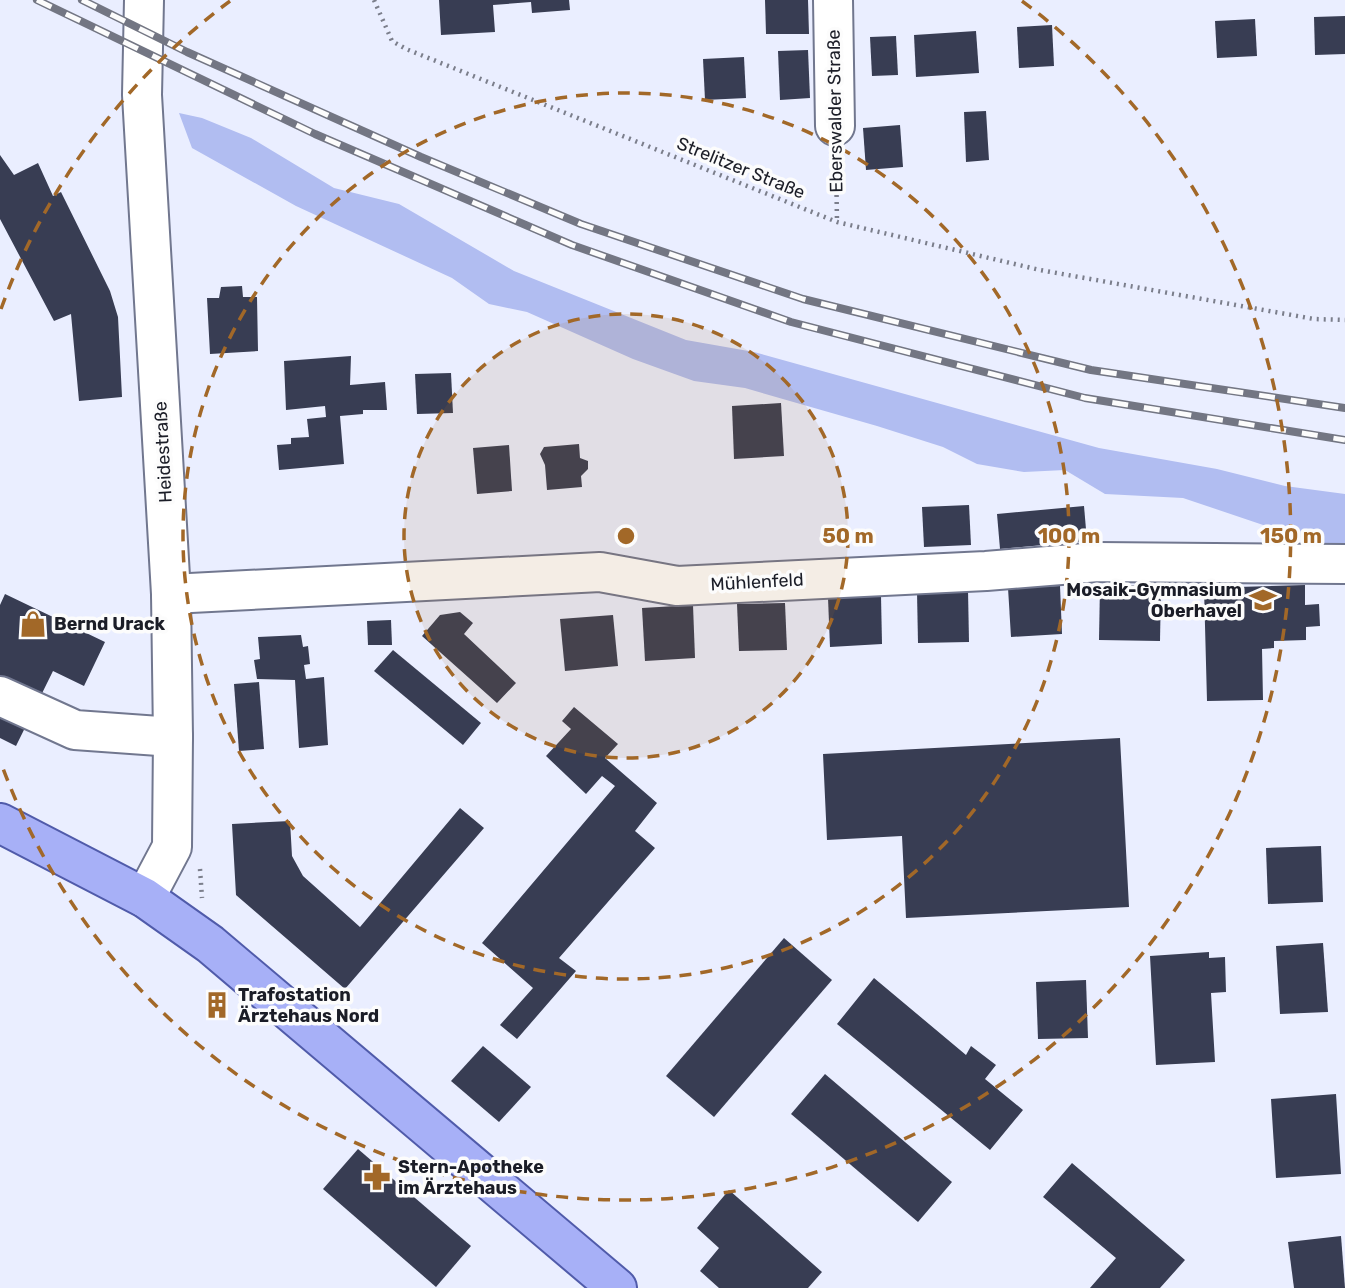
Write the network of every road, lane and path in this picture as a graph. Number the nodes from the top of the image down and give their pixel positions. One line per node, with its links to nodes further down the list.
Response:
1 (144, 0): 8 (street, Heidestraße)
2 (374, 0): 5 (path, Strelitzer Straße)
3 (842, 0): 4 (street, Eberswalder Straße)
4 (835, 126): 5 (path, Eberswalder Straße)
5 (837, 222): 6 (path, Strelitzer Straße)
6 (1345, 320)
7 (1345, 564): 8 (street, Mühlenfeld)
8 (171, 594): 10 (street, Heidestraße)
9 (0, 696): 10 (street)
10 (173, 737): 12 (street, Heidestraße)
11 (0, 823): 12 (main road)
12 (145, 898): 13 (main road)
13 (617, 1288)

